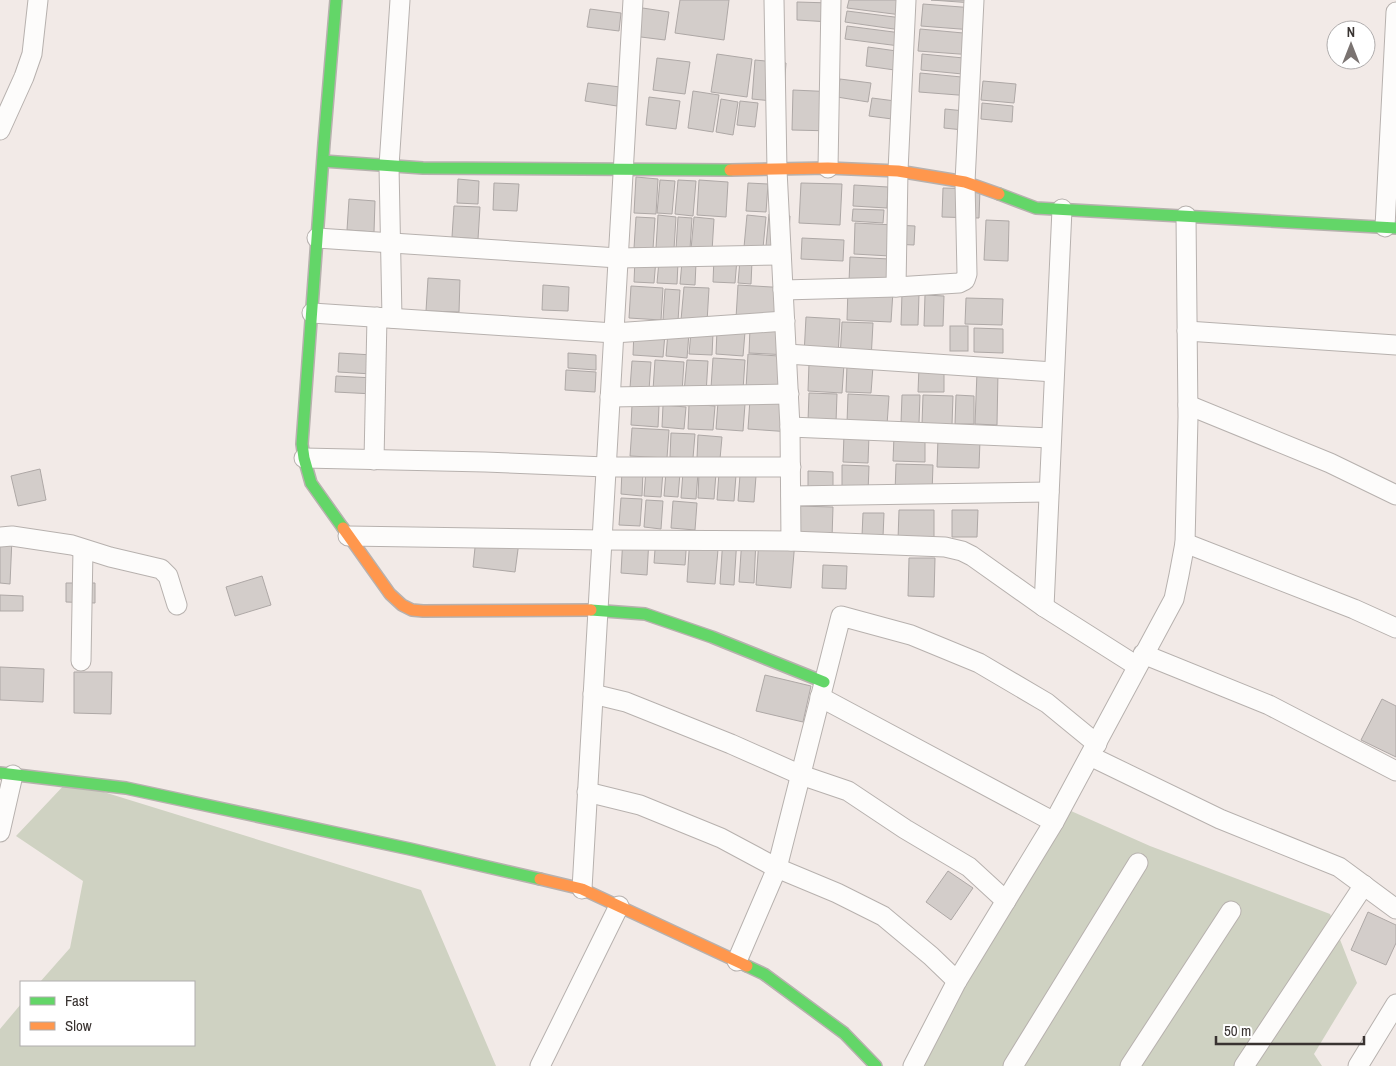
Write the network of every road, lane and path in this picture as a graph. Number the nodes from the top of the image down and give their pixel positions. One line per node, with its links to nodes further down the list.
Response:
1 (38, 0): 10 (street)
2 (336, 0): 11 (street)
3 (400, 0): 12 (street)
4 (633, 0): 14 (street)
5 (774, 0): 15 (street)
6 (832, 0): 13 (street)
7 (906, 0): 16 (street)
8 (974, 0): 17 (street)
9 (1396, 12): 20 (street)
10 (0, 130)
11 (323, 161): 12 (street); 21 (street)
12 (390, 166): 14 (street); 22 (street)
13 (828, 168): 15 (street); 16 (street)
14 (623, 170): 15 (street); 24 (street)
15 (777, 170): 23 (street)
16 (898, 172): 17 (street); 25 (street)
17 (965, 182): 18 (street); 25 (street)
18 (1062, 209): 19 (street); 34 (street)
19 (1186, 216): 20 (street); 30 (street)
20 (1390, 227)
21 (317, 238): 22 (street); 27 (street)
22 (391, 243): 24 (street); 28 (street)
23 (781, 255): 24 (street); 26 (street)
24 (618, 258): 31 (street)
25 (896, 287): 26 (street)
26 (783, 290): 29 (street)
27 (312, 312): 28 (street); 40 (street)
28 (384, 318): 31 (street); 41 (street)
29 (785, 321): 31 (street); 33 (street)
30 (1187, 331): 32 (street); 37 (street)
31 (614, 333): 36 (street)
32 (1396, 345)
33 (787, 354): 34 (street); 35 (street)
34 (1054, 372): 39 (street)
35 (789, 394): 36 (street); 38 (street)
36 (610, 397): 42 (street)
37 (1188, 405): 45 (street); 51 (street)
38 (790, 427): 39 (street); 43 (street)
39 (1052, 438): 44 (street)
40 (304, 458): 41 (street); 47 (street)
41 (374, 460): 42 (street)
42 (606, 467): 43 (street); 49 (street)
43 (791, 467): 46 (street)
44 (1049, 492): 46 (street); 54 (street)
45 (1396, 495)
46 (791, 496): 50 (street)
47 (348, 536): 49 (street); 55 (street)
48 (0, 537): 52 (street)
49 (602, 540): 50 (street); 55 (street)
50 (792, 541): 54 (street)
51 (1184, 543): 56 (street); 57 (street)
52 (83, 548): 53 (street); 58 (street)
53 (177, 605)
54 (1044, 607): 57 (street)
55 (598, 610): 59 (street); 60 (street)
56 (1396, 628)
57 (1140, 660): 61 (street); 62 (street)
58 (81, 661)
59 (822, 690): 61 (street); 64 (street); 66 (street)
60 (593, 694): 64 (street); 65 (street)
61 (1093, 750): 66 (street); 70 (street)
62 (1396, 772)
63 (7, 774): 67 (street); 71 (street)
64 (801, 775): 69 (street); 72 (street)
65 (587, 792): 69 (street); 71 (street)
66 (1054, 822): 72 (street)
67 (0, 832)
68 (1138, 863): 83 (street)
69 (777, 868): 76 (street); 77 (street)
70 (1364, 885): 74 (street); 79 (street)
71 (582, 890): 73 (street)
72 (1006, 901): 77 (street)
73 (619, 906): 76 (street); 80 (street)
74 (1396, 909)
75 (1231, 911): 84 (street)
76 (737, 961): 81 (street)
77 (957, 981): 82 (street)
78 (1396, 1004): 85 (street)
79 (1246, 1065)
80 (540, 1066)
81 (876, 1066)
82 (914, 1066)
83 (1013, 1066)
84 (1130, 1066)
85 (1358, 1066)

